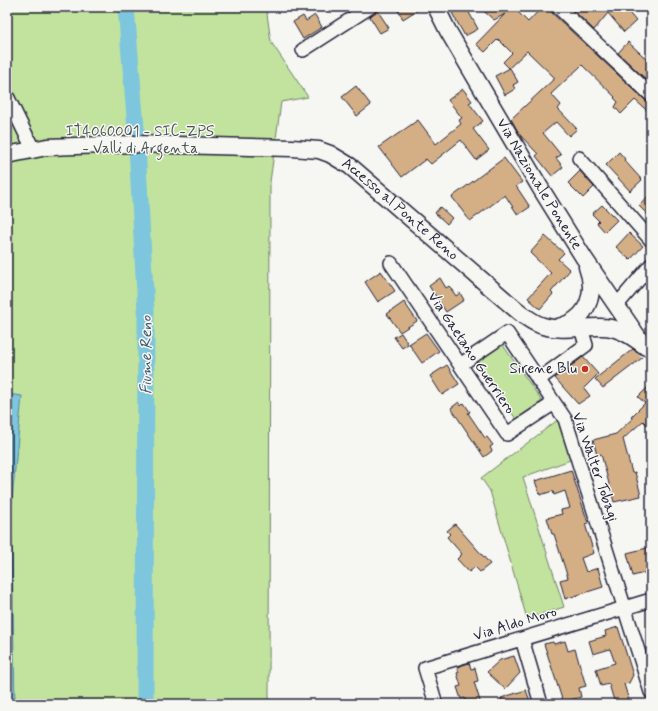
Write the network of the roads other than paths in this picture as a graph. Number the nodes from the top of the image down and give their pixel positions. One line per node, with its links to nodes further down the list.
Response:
1 (370, 7): 4 (street)
2 (436, 7): 11 (main road, Via Nazionale Ponente)
3 (558, 7): 5 (street)
4 (303, 50)
5 (651, 95)
6 (7, 96): 7 (street)
7 (34, 149): 8 (main road, Accesso al Ponte Reno); 17 (main road, Accesso al Ponte Reno)
8 (7, 155)
9 (579, 158): 10 (street)
10 (651, 240)
11 (584, 258): 14 (main road, Via Nazionale Ponente); 15 (main road)
12 (391, 262): 20 (street, Via Gaetano Guerriero)
13 (651, 265): 14 (street)
14 (616, 304): 15 (main road); 16 (main road); 19 (main road, Via Nazionale Ponente)
15 (583, 312): 17 (main road)
16 (598, 327): 18 (main road, Accesso al Ponte Reno); 19 (main road, Accesso al Ponte Reno)
17 (552, 328): 18 (main road, Accesso al Ponte Reno)
18 (581, 328): 21 (street)
19 (648, 352)
20 (460, 365): 21 (street, Via Walter Tobagi); 22 (street, Via Gaetano Guerriero)
21 (538, 380): 22 (street, Via Walter Tobagi)
22 (554, 403): 24 (street, Via Walter Tobagi)
23 (651, 600): 24 (street, Via Aldo Moro)
24 (625, 608): 25 (street, Via Aldo Moro); 26 (street, Via Walter Tobagi)
25 (522, 639): 27 (street, Via Aldo Moro); 28 (street)
26 (651, 692)
27 (436, 704)
28 (541, 704)

